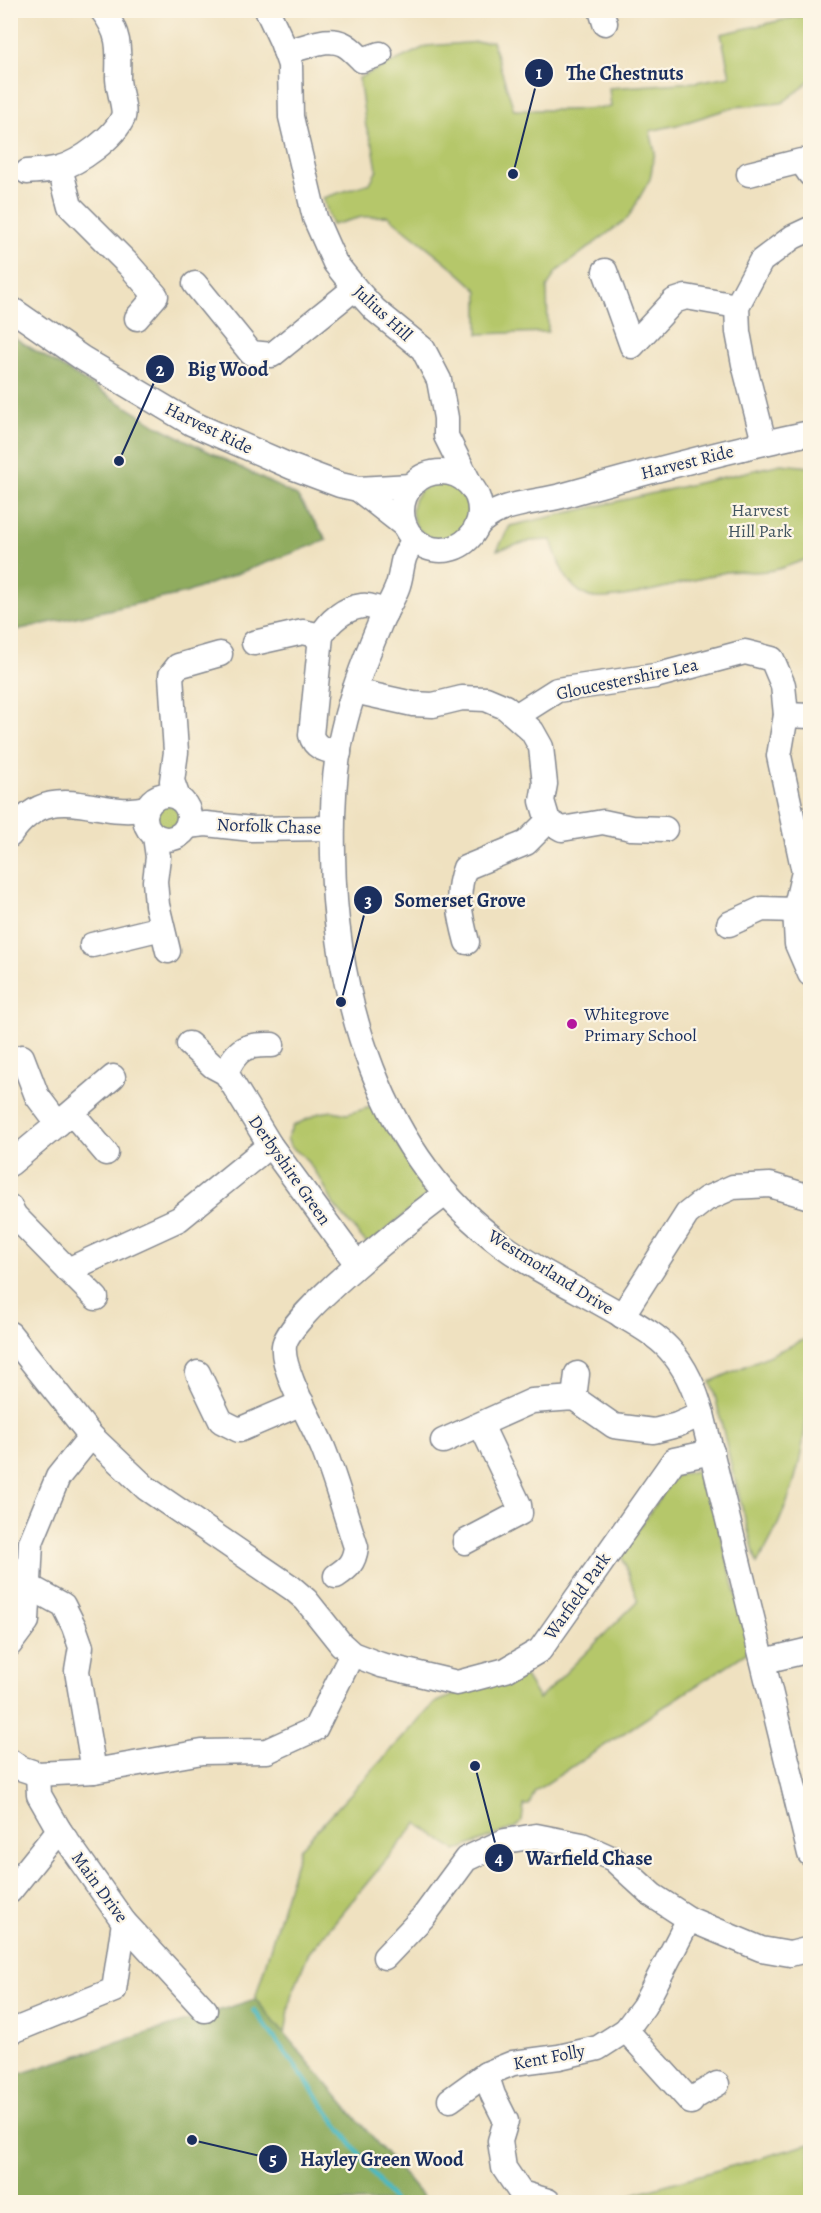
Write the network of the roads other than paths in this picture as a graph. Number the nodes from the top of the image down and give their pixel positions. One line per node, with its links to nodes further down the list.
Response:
1 (102, 10): 5 (street)
2 (267, 10): 3 (street, Julius Hill)
3 (285, 51): 4 (street); 12 (street, Julius Hill)
4 (380, 54)
5 (60, 168): 6 (street); 15 (street)
6 (27, 172)
7 (749, 174): 8 (street)
8 (810, 174)
9 (810, 229): 13 (street)
10 (605, 271): 13 (street)
11 (195, 284): 12 (street)
12 (355, 288): 17 (street, Julius Hill)
13 (737, 306): 18 (street)
14 (10, 308): 21 (street, Harvest Ride)
15 (137, 318)
16 (810, 432): 18 (street, Harvest Ride)
17 (446, 436): 19 (street); 20 (street, Julius Hill)
18 (764, 442): 22 (street, Harvest Ride)
19 (419, 480): 20 (street); 21 (street, Harvest Ride); 24 (street)
20 (472, 488): 22 (street, Harvest Ride); 23 (street)
21 (358, 489): 24 (street, Harvest Ride)
22 (530, 501): 23 (street, Harvest Ride)
23 (476, 527): 25 (street)
24 (409, 532): 25 (street); 26 (street, Westmorland Drive)
25 (442, 550): 26 (street, Westmorland Drive)
26 (398, 588): 27 (street, Westmorland Drive)
27 (385, 613): 28 (street); 31 (street, Westmorland Drive)
28 (321, 636): 29 (street); 35 (street)
29 (254, 643)
30 (220, 654): 36 (street)
31 (354, 691): 33 (street); 35 (street, Westmorland Drive)
32 (786, 715): 33 (street, Gloucestershire Lea); 34 (street); 41 (street, Gloucestershire Lea)
33 (516, 716): 37 (street)
34 (810, 716)
35 (339, 753): 38 (street, Westmorland Drive)
36 (167, 818): 38 (street, Norfolk Chase); 40 (street, Norfolk Chase); 43 (street)
37 (548, 821): 39 (street); 44 (street)
38 (332, 828): 57 (street, Westmorland Drive)
39 (665, 829)
40 (10, 835)
41 (795, 910): 42 (street); 47 (street, Gloucestershire Lea)
42 (729, 924)
43 (162, 928): 45 (street); 46 (street)
44 (466, 942)
45 (92, 945)
46 (168, 951)
47 (810, 974)
48 (189, 1044): 51 (street, Derbyshire Green)
49 (272, 1045): 51 (street)
50 (22, 1057): 53 (street)
51 (226, 1073): 54 (street, Derbyshire Green)
52 (113, 1077): 53 (street)
53 (65, 1119): 55 (street); 56 (street)
54 (270, 1145): 60 (street, Derbyshire Green); 61 (street)
55 (106, 1153)
56 (10, 1164)
57 (446, 1194): 60 (street); 63 (street, Westmorland Drive)
58 (810, 1197): 63 (street)
59 (10, 1208): 61 (street)
60 (357, 1264): 68 (street)
61 (68, 1270): 62 (street)
62 (96, 1298)
63 (622, 1316): 69 (street, Westmorland Drive)
64 (12, 1338): 71 (street)
65 (198, 1373): 68 (street)
66 (577, 1374): 67 (street)
67 (574, 1398): 69 (street); 70 (street)
68 (302, 1403): 75 (street)
69 (702, 1414): 73 (street, Westmorland Drive)
70 (481, 1425): 72 (street); 74 (street)
71 (91, 1436): 76 (street); 79 (street)
72 (443, 1441)
73 (712, 1452): 79 (street, Warfield Park); 80 (street, Westmorland Drive)
74 (465, 1542)
75 (336, 1576)
76 (30, 1587): 77 (street); 82 (street)
77 (10, 1644)
78 (810, 1650): 80 (street)
79 (352, 1654): 82 (street)
80 (764, 1661): 85 (street, Westmorland Drive)
81 (10, 1761): 83 (street)
82 (94, 1771): 83 (street)
83 (38, 1774): 84 (street, Main Drive)
84 (59, 1830): 86 (street); 88 (street, Main Drive)
85 (810, 1854)
86 (10, 1891)
87 (689, 1919): 89 (street); 90 (street); 92 (street, Kent Folly)
88 (124, 1922): 91 (street, Main Drive); 93 (street)
89 (810, 1949)
90 (385, 1957)
91 (206, 2010)
92 (626, 2030): 94 (street, Kent Folly); 95 (street)
93 (10, 2032)
94 (486, 2073): 96 (street, Kent Folly); 97 (street)
95 (717, 2084)
96 (450, 2100)
97 (548, 2201)

